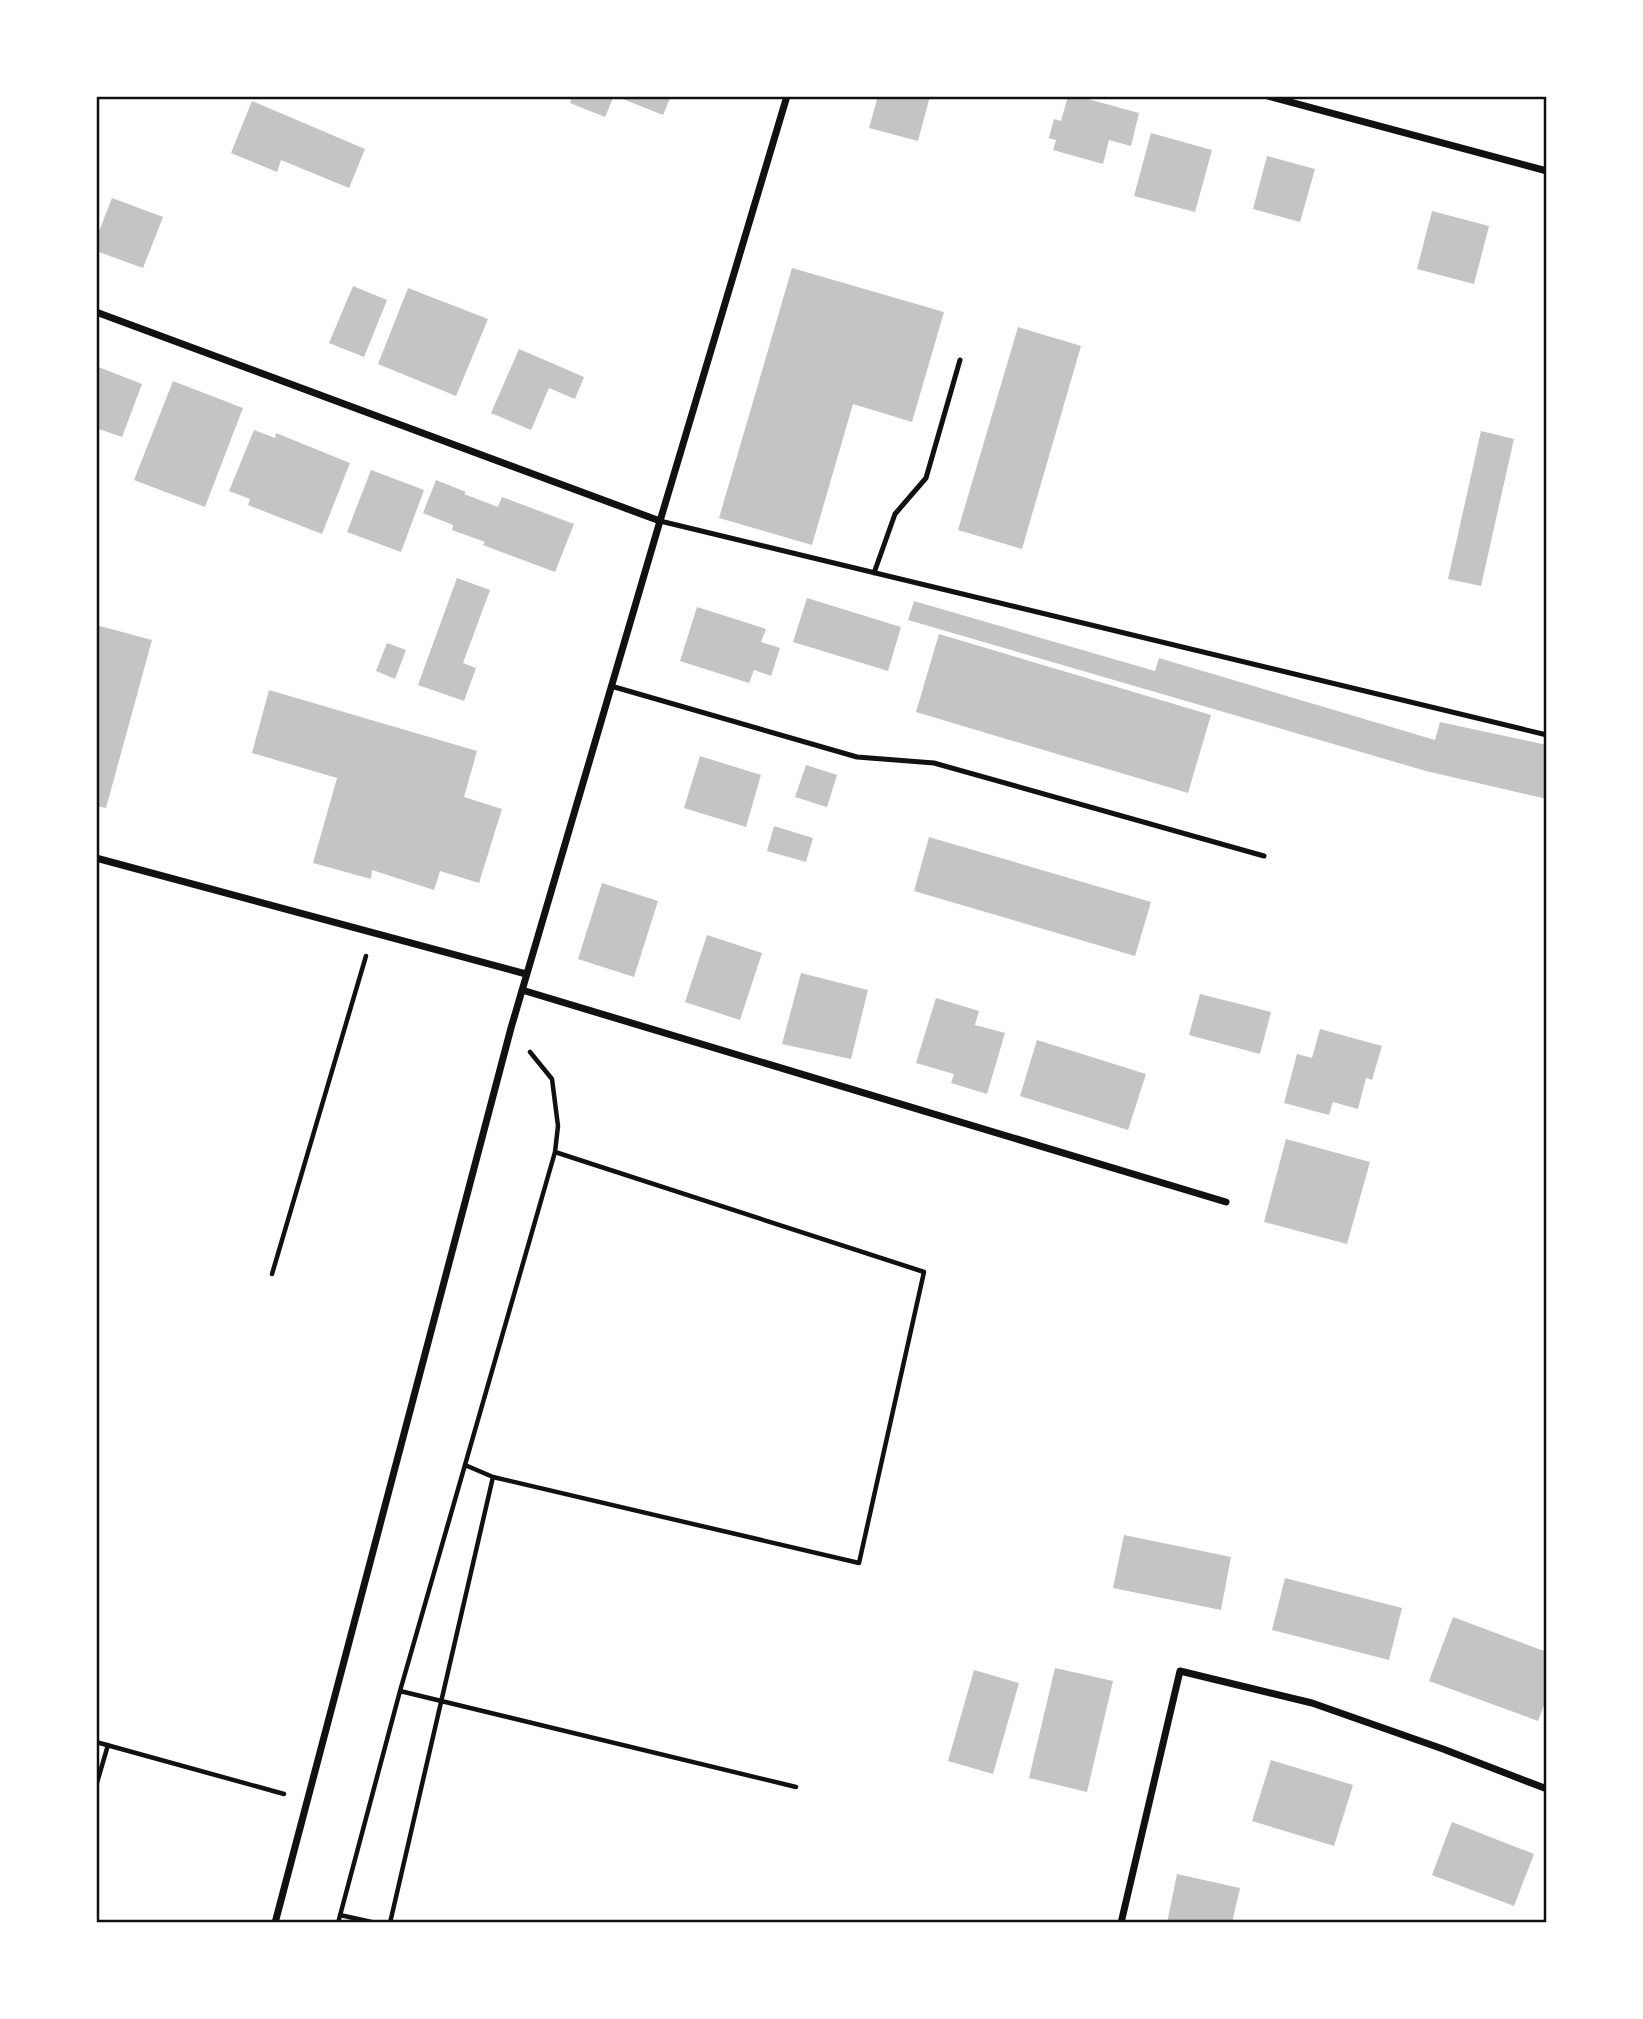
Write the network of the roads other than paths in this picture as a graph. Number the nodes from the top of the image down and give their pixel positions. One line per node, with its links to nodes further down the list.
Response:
1 (787, 96): 6 (street)
2 (1268, 96): 3 (street)
3 (1547, 171)
4 (96, 312): 6 (street)
5 (960, 360): 7 (lane)
6 (660, 521): 7 (lane); 8 (street)
7 (874, 573): 9 (lane)
8 (611, 686): 10 (lane); 12 (street)
9 (1547, 734)
10 (1264, 856)
11 (96, 858): 12 (street)
12 (526, 974): 13 (street)
13 (522, 989): 14 (street); 16 (street)
14 (1226, 1202)
15 (1547, 1789): 17 (street)
16 (275, 1923)
17 (1121, 1923)

